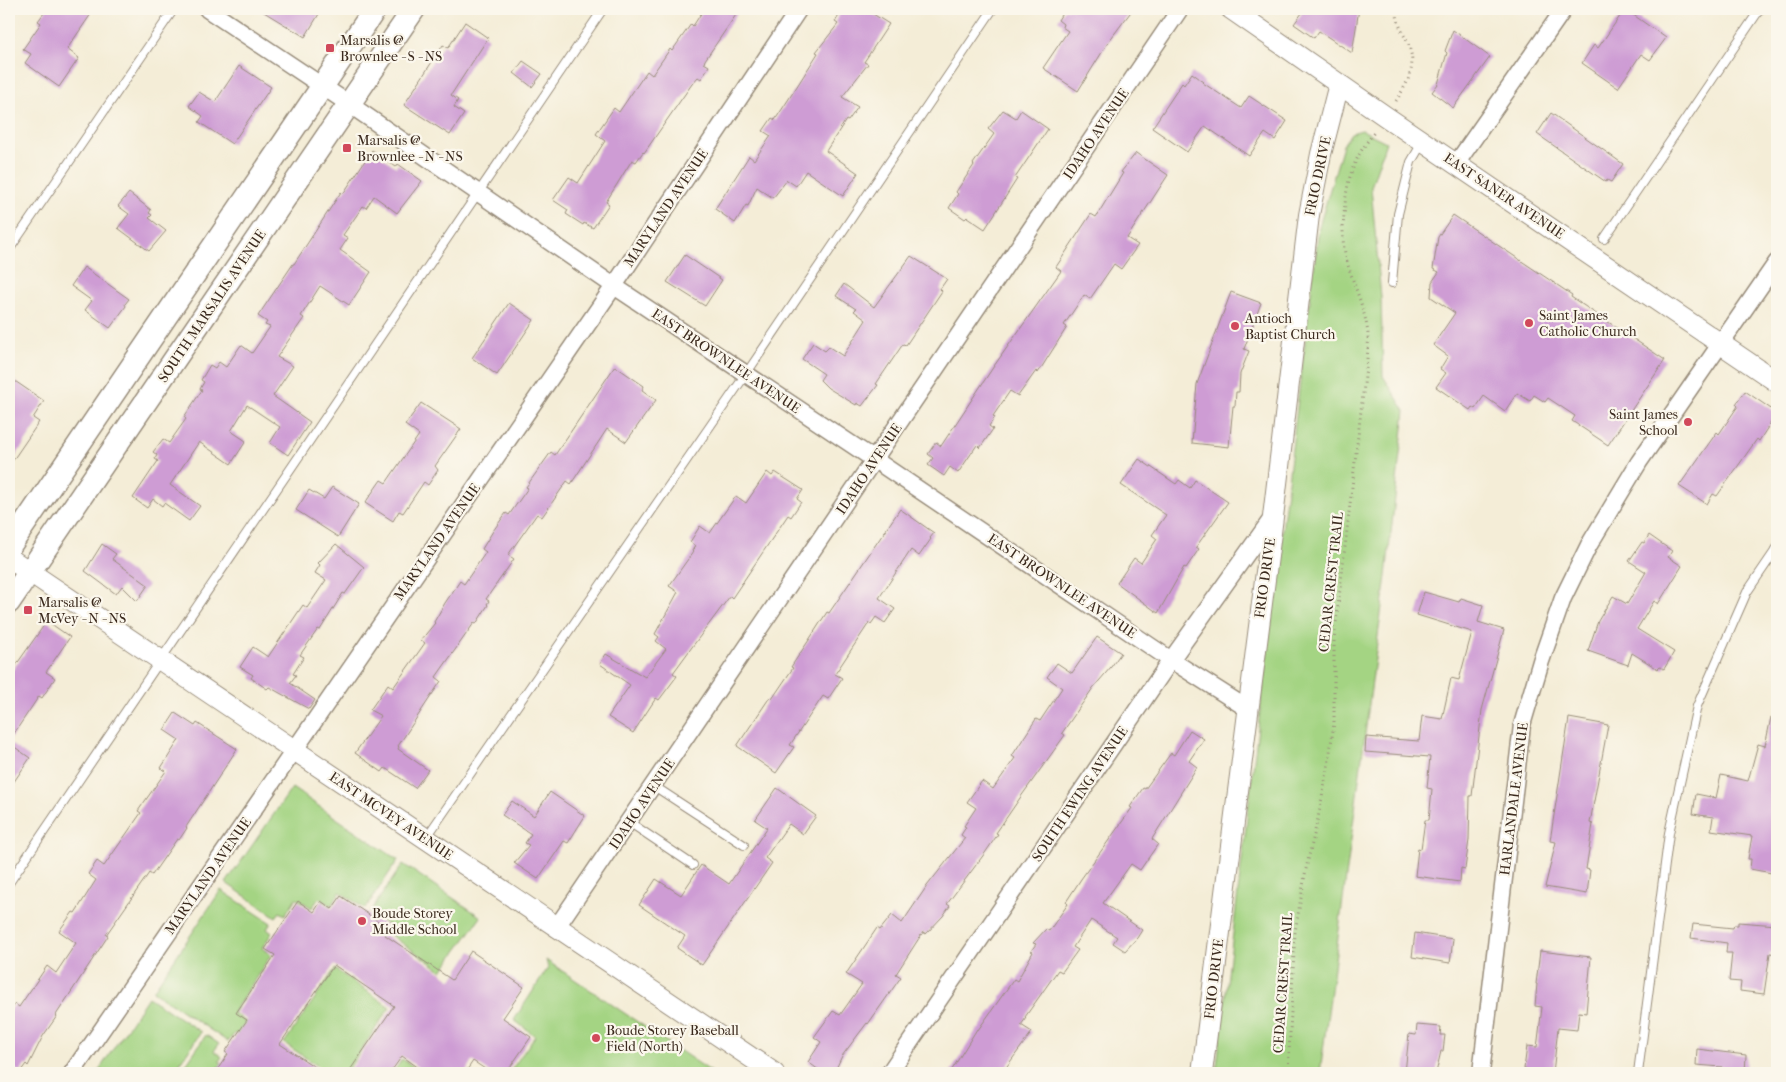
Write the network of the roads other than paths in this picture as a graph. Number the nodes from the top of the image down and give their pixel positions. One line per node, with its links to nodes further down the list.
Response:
1 (174, 9): 19 (lane)
2 (207, 9): 13 (street, EAST BROWNLEE AVENUE)
3 (375, 9): 13 (main road)
4 (414, 9): 14 (main road, SOUTH MARSALIS AVENUE)
5 (603, 9): 17 (lane)
6 (799, 9): 22 (street, MARYLAND AVENUE)
7 (993, 9): 24 (lane)
8 (1180, 9): 26 (street, IDAHO AVENUE)
9 (1231, 9): 12 (street, EAST SANER AVENUE)
10 (1564, 9): 16 (street)
11 (1760, 9): 18 (lane)
12 (1340, 84): 15 (street, EAST SANER AVENUE); 27 (street, FRIO DRIVE)
13 (323, 86): 14 (street, EAST BROWNLEE AVENUE); 28 (main road)
14 (350, 104): 17 (street, EAST BROWNLEE AVENUE); 31 (main road, SOUTH MARSALIS AVENUE)
15 (1424, 141): 16 (street, EAST SANER AVENUE); 21 (lane)
16 (1456, 164): 23 (street, EAST SANER AVENUE)
17 (477, 192): 22 (street, EAST BROWNLEE AVENUE); 34 (lane)
18 (1604, 239)
19 (9, 250)
20 (1777, 262): 23 (street, HARLANDALE AVENUE)
21 (1392, 283)
22 (614, 286): 24 (street, EAST BROWNLEE AVENUE); 36 (street, MARYLAND AVENUE)
23 (1721, 343): 25 (street, EAST SANER AVENUE); 48 (street, HARLANDALE AVENUE)
24 (746, 374): 26 (street, EAST BROWNLEE AVENUE); 39 (lane)
25 (1777, 382)
26 (875, 460): 33 (street, EAST BROWNLEE AVENUE); 37 (street, IDAHO AVENUE)
27 (1273, 517): 33 (street, SOUTH EWING AVENUE); 35 (street, FRIO DRIVE)
28 (9, 547)
29 (1777, 548): 49 (lane)
30 (9, 558): 31 (street, EAST MCVEY AVENUE)
31 (29, 573): 32 (main road, SOUTH MARSALIS AVENUE); 34 (street, EAST MCVEY AVENUE)
32 (9, 602)
33 (1171, 660): 35 (street, EAST BROWNLEE AVENUE); 46 (street, SOUTH EWING AVENUE)
34 (160, 661): 36 (street, EAST MCVEY AVENUE); 42 (lane)
35 (1248, 709): 47 (street, FRIO DRIVE)
36 (294, 750): 39 (street, EAST MCVEY AVENUE); 44 (street, MARYLAND AVENUE)
37 (654, 786): 38 (street, IDAHO AVENUE); 40 (lane)
38 (629, 822): 41 (lane); 43 (street, IDAHO AVENUE)
39 (425, 840): 43 (street, EAST MCVEY AVENUE)
40 (744, 845)
41 (693, 865)
42 (9, 883)
43 (556, 928): 45 (street, EAST MCVEY AVENUE)
44 (72, 1073)
45 (774, 1073)
46 (889, 1073)
47 (1202, 1073)
48 (1481, 1073)
49 (1638, 1073)

